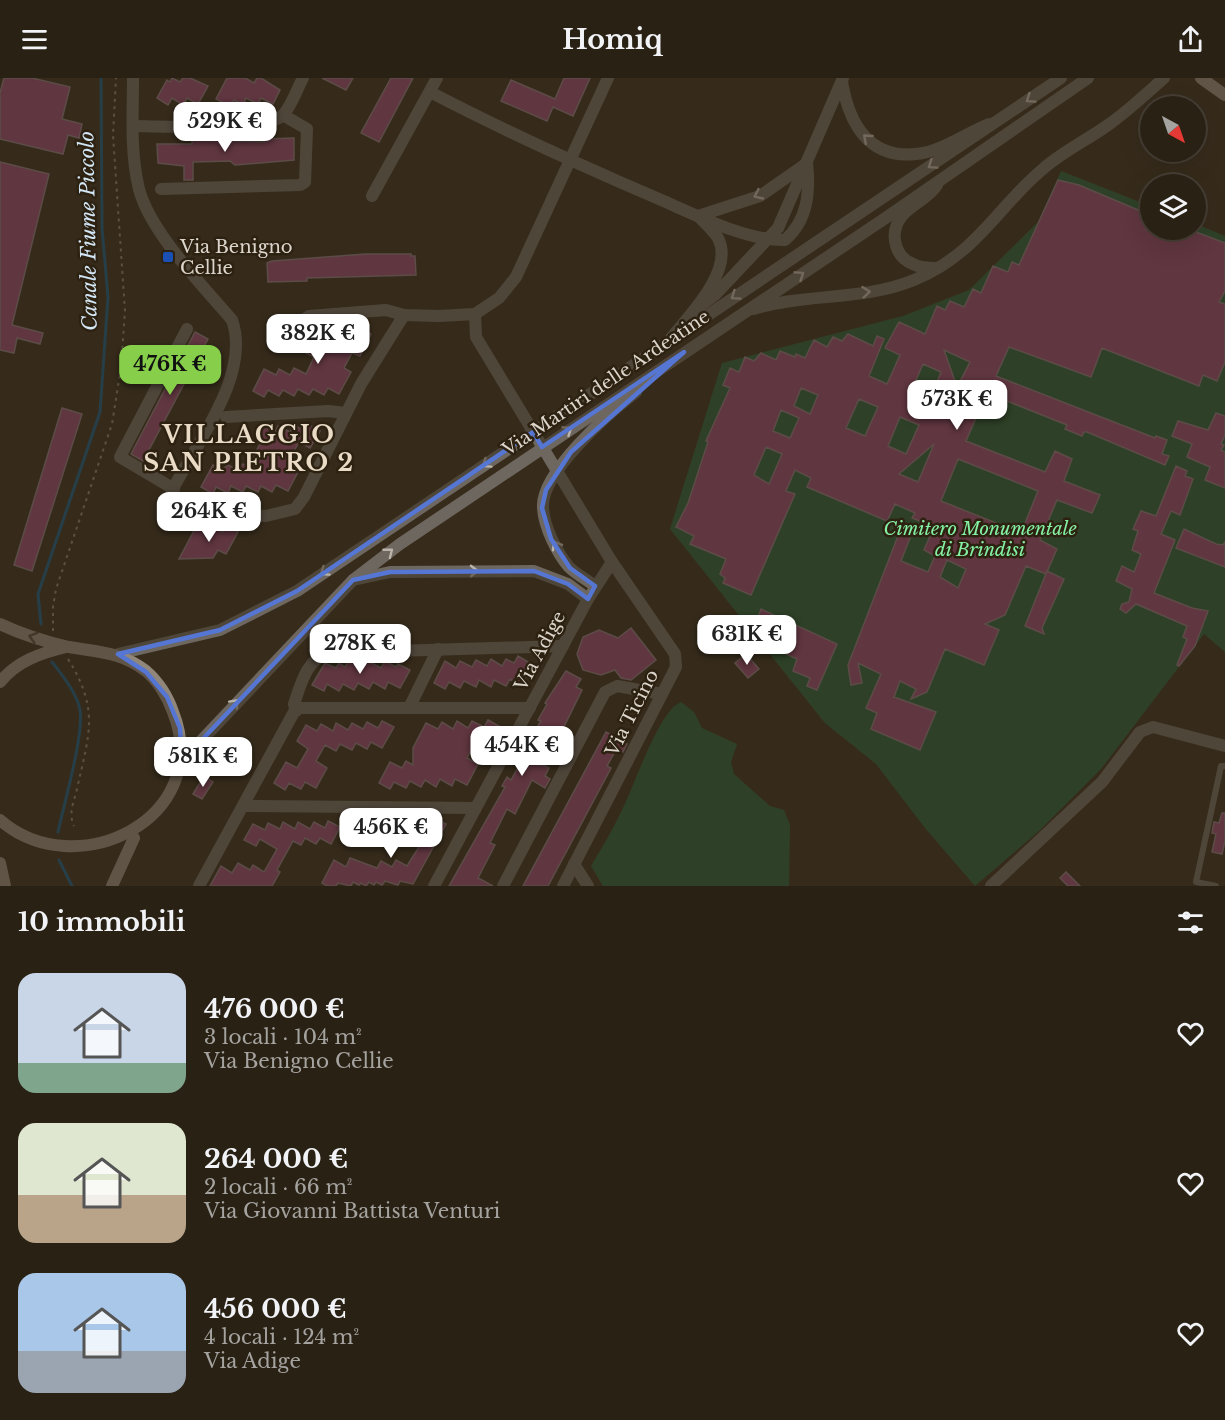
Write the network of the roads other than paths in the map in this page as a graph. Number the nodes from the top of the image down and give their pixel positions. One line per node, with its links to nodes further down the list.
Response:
1 (133, 78): 14 (street)
2 (303, 78): 12 (street)
3 (438, 78): 10 (street)
4 (608, 78): 15 (street)
5 (1061, 78): 13 (street, Via Martiri delle Ardeatine, one-way to 13)
6 (1164, 78): 22 (street)
7 (1201, 78): 11 (main road)
8 (842, 80): 13 (street, one-way to 8); 16 (street)
9 (1083, 81): 17 (street, Via Martiri delle Ardeatine)
10 (430, 92): 15 (street); 19 (street)
11 (1225, 95)
12 (283, 115): 14 (street); 18 (street)
13 (998, 120): 29 (street, Via Martiri delle Ardeatine, one-way to 29)
14 (133, 126): 33 (street)
15 (571, 161): 20 (street); 25 (street)
16 (807, 163): 20 (street, one-way to 20); 21 (street)
17 (940, 181): 22 (street); 24 (street, Via Martiri delle Ardeatine, one-way to 17)
18 (161, 189)
19 (372, 196)
20 (698, 216): 21 (street); 23 (street)
21 (767, 241): 23 (street)
22 (938, 268): 24 (street, one-way to 22)
23 (700, 306): 29 (street)
24 (746, 311): 30 (street, Via Martiri delle Ardeatine)
25 (475, 314): 26 (street); 34 (street, Via Ticino)
26 (404, 315): 28 (street); 31 (street)
27 (187, 329): 33 (street)
28 (289, 329)
29 (670, 339): 42 (street, Via Martiri delle Ardeatine, one-way to 42)
30 (684, 352): 35 (street, Via Martiri delle Ardeatine, one-way to 30); 36 (street, one-way to 30)
31 (346, 413): 32 (street); 33 (street)
32 (226, 417)
33 (174, 495)
34 (612, 562): 36 (street, Via Adige); 44 (street, Via Ticino)
35 (354, 580): 37 (street, one-way to 37); 49 (street, Via Martiri delle Ardeatine, one-way to 35)
36 (595, 586): 37 (street, Via Adige)
37 (588, 599): 39 (street, Via Adige)
38 (0, 624): 41 (main road, one-way to 38)
39 (563, 646): 40 (street); 46 (street, Via Adige)
40 (438, 649): 45 (street); 47 (street)
41 (66, 650): 42 (main road); 43 (main road)
42 (118, 654): 49 (main road)
43 (0, 682)
44 (662, 694): 56 (street, Via Ticino); 61 (street)
45 (409, 708): 46 (street); 47 (street)
46 (530, 708): 52 (street, Via Adige)
47 (296, 711): 51 (street)
48 (1225, 746): 64 (street)
49 (182, 761): 54 (main road)
50 (1225, 766): 65 (lane)
51 (244, 806): 52 (street); 59 (street)
52 (476, 808): 60 (street, Via Adige)
53 (0, 820): 54 (main road)
54 (134, 838): 58 (main road)
55 (0, 863): 57 (main road)
56 (574, 864): 62 (street, Via Ticino); 63 (street)
57 (5, 886)
58 (112, 886)
59 (199, 886)
60 (434, 886)
61 (503, 886)
62 (563, 886)
63 (588, 886)
64 (991, 886)
65 (1216, 886)

